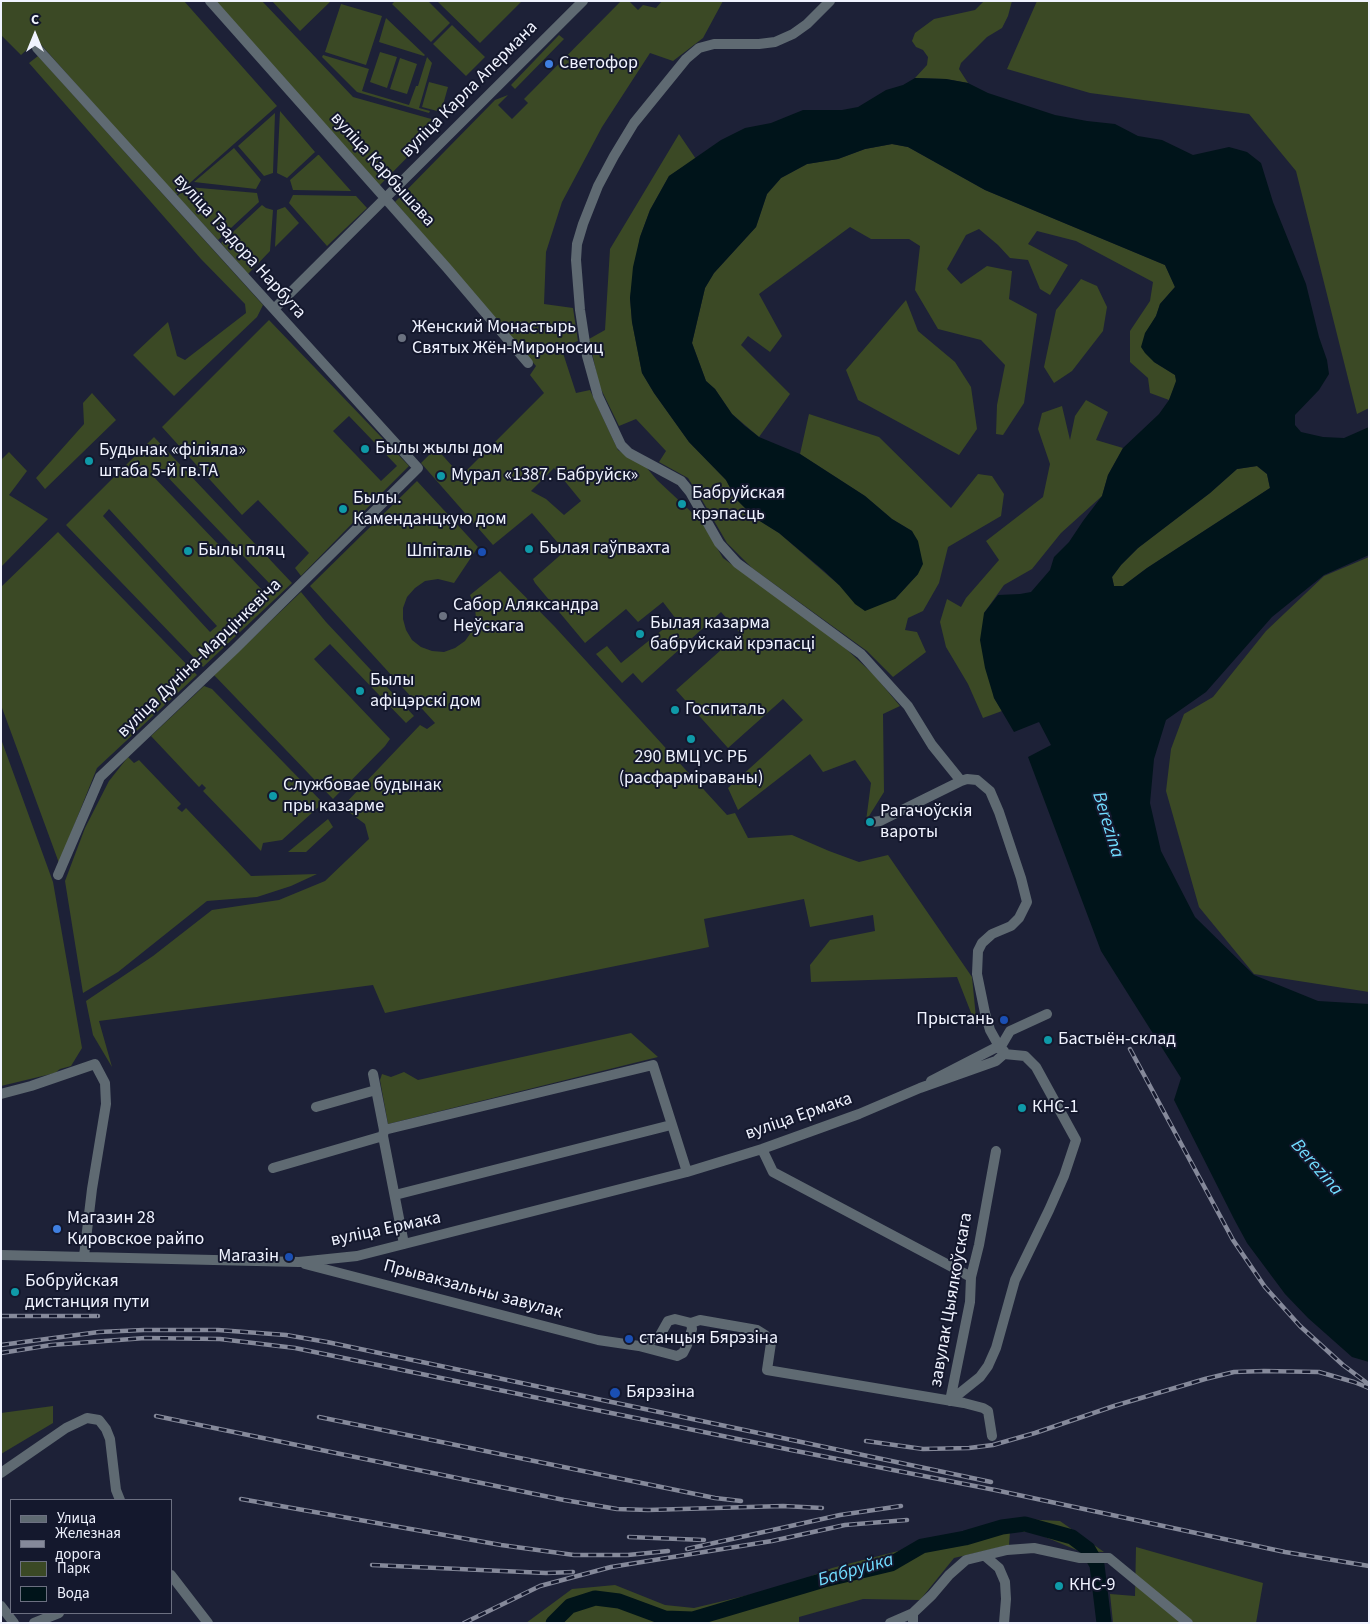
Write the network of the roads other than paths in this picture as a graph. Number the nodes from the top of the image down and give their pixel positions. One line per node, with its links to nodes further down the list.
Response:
1 (210, 1): 5 (street, вуліца Карбышава)
2 (583, 1): 5 (street, вуліца Карла Апермана)
3 (830, 1): 9 (street)
4 (37, 48): 6 (street, вуліца Тэадора Нарбута)
5 (385, 198): 6 (street, вуліца Карла Апермана); 7 (street, вуліца Карбышава)
6 (274, 309): 8 (street, вуліца Тэадора Нарбута)
7 (528, 363)
8 (418, 468): 11 (street, вуліца Дуніна-Марцінкевіча)
9 (961, 781): 10 (street); 13 (street)
10 (872, 822)
11 (58, 875)
12 (1047, 1014): 13 (street)
13 (1002, 1051): 20 (street, вуліца Ермака); 32 (street, завулак Цыялкоўскага)
14 (373, 1074): 15 (street)
15 (376, 1090): 17 (street); 19 (street)
16 (1, 1094): 27 (street)
17 (316, 1106)
18 (671, 1125): 19 (street); 23 (street); 24 (street, вуліца Ермака)
19 (384, 1133): 22 (street); 24 (street)
20 (762, 1149): 23 (street, вуліца Ермака); 29 (street)
21 (996, 1151): 29 (street, завулак Цыялкоўскага)
22 (273, 1168)
23 (687, 1172): 25 (street, вуліца Ермака)
24 (395, 1195): 25 (street)
25 (404, 1244): 28 (street, вуліца Ермака)
26 (1, 1255): 27 (street, вуліца Ермака)
27 (84, 1256): 28 (street, вуліца Ермака)
28 (299, 1262): 31 (street, Прывакзальны завулак)
29 (971, 1277): 32 (street, завулак Цыялкоўскага)
30 (691, 1323): 31 (street); 31 (street, Прывакзальны завулак); 32 (street)
31 (639, 1346)
32 (950, 1401): 33 (street)
33 (992, 1436)
34 (1, 1473): 35 (street)
35 (120, 1499)
36 (985, 1556): 40 (street); 45 (street); 46 (street)
37 (172, 1577): 43 (street)
38 (1, 1606): 41 (street)
39 (56, 1614): 42 (street)
40 (913, 1618): 44 (street)
41 (14, 1623)
42 (34, 1623)
43 (208, 1623)
44 (890, 1623)
45 (1004, 1623)
46 (1188, 1623)

